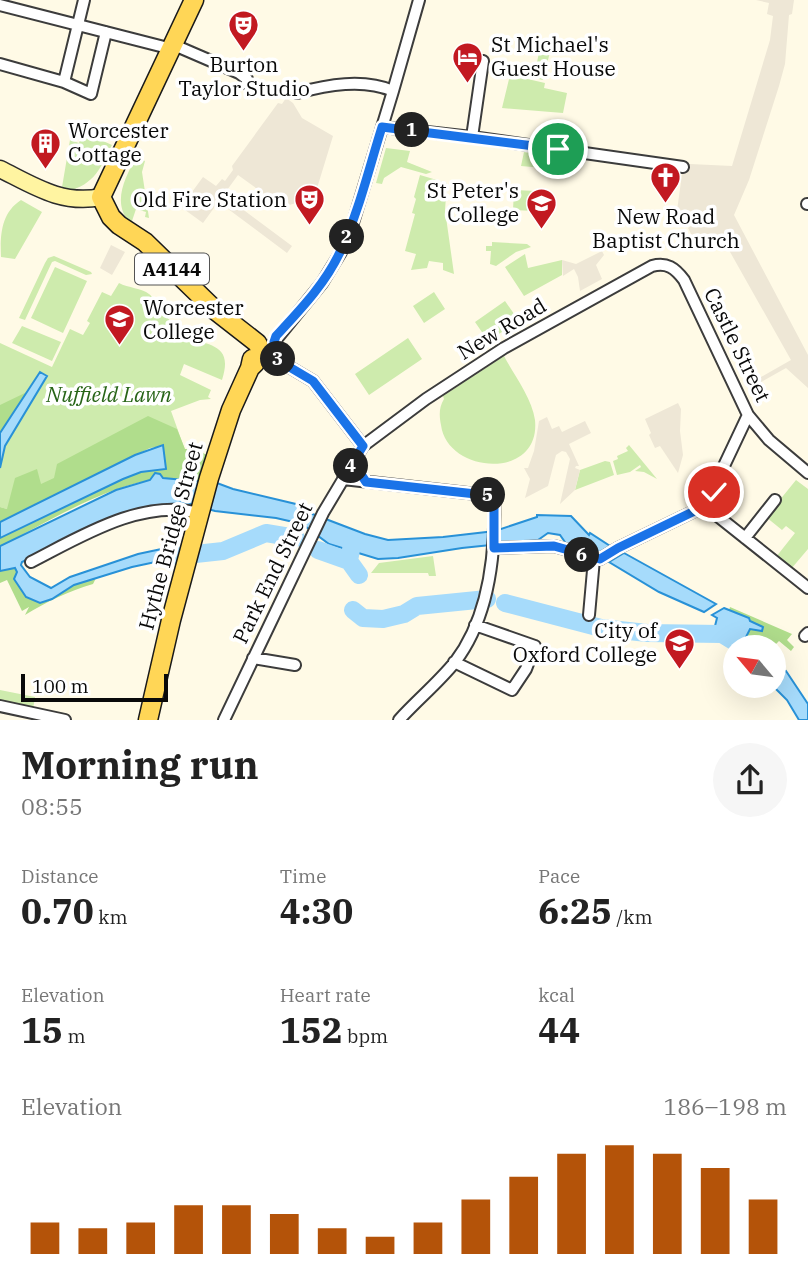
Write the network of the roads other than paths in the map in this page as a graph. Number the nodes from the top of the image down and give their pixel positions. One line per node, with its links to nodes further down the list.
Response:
1 (84, 0): 5 (street)
2 (194, 0): 7 (main road)
3 (419, 0): 12 (street)
4 (0, 5): 5 (street)
5 (78, 24): 6 (street); 10 (street)
6 (106, 32): 7 (street); 10 (street)
7 (173, 47): 11 (street); 18 (main road)
8 (483, 61): 15 (street)
9 (0, 64): 10 (street)
10 (64, 82)
11 (247, 84)
12 (393, 91): 13 (street); 14 (street)
13 (297, 93)
14 (382, 127): 15 (street); 21 (street)
15 (472, 136): 16 (street)
16 (683, 167)
17 (0, 169): 18 (street)
18 (101, 197): 28 (main road, Hythe Bridge Street / A4144)
19 (671, 267): 20 (street, Castle Street); 21 (street, New Road)
20 (748, 415): 23 (street, Castle Street); 27 (street)
21 (363, 446): 22 (street, Park End Street)
22 (350, 467): 24 (street, Park End Street); 25 (street)
23 (808, 473)
24 (342, 479): 25 (street); 36 (street, Park End Street)
25 (366, 482): 30 (street)
26 (775, 500): 29 (street)
27 (705, 506): 29 (street); 31 (street)
28 (199, 513): 32 (street); 41 (main road, Hythe Bridge Street / A4144)
29 (745, 538): 33 (street)
30 (494, 546): 31 (street); 35 (street)
31 (597, 559): 34 (street)
32 (31, 562)
33 (808, 588)
34 (589, 615)
35 (475, 625): 37 (street); 37 (street)
36 (253, 658): 38 (street); 42 (street, Park End Street)
37 (454, 662): 43 (street)
38 (295, 665)
39 (0, 706): 40 (street)
40 (65, 720)
41 (148, 720)
42 (224, 720)
43 (399, 720)

